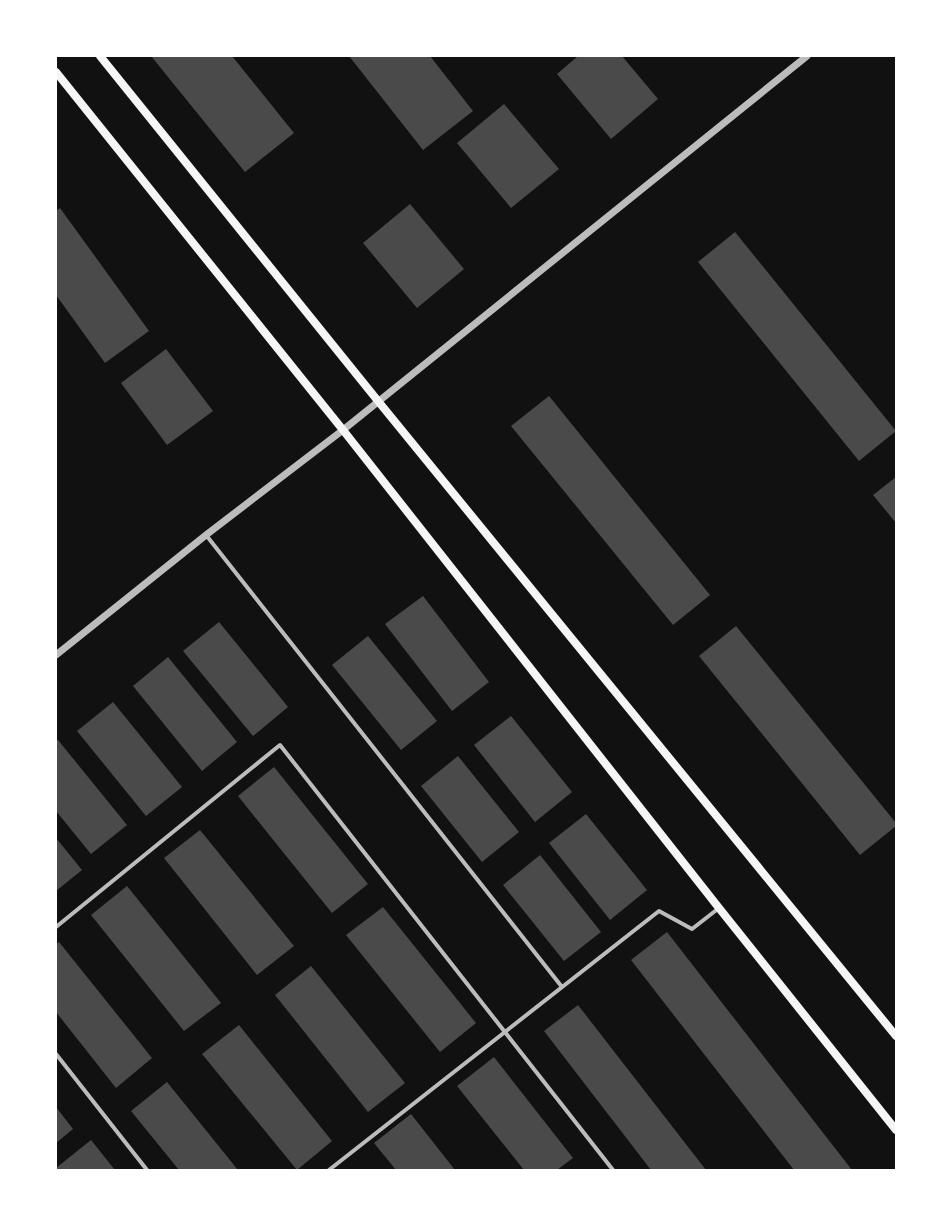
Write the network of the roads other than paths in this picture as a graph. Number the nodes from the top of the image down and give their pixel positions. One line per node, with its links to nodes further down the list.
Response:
1 (100, 56): 4 (main road)
2 (807, 56): 4 (street)
3 (56, 72): 5 (main road)
4 (378, 401): 5 (street); 12 (main road)
5 (343, 430): 6 (street); 8 (main road)
6 (206, 535): 7 (street); 10 (street)
7 (56, 655)
8 (719, 908): 10 (street); 14 (main road)
9 (56, 926): 11 (street)
10 (562, 987): 11 (street)
11 (505, 1032): 16 (street); 17 (street)
12 (896, 1036)
13 (56, 1054): 15 (street)
14 (896, 1130)
15 (147, 1170)
16 (329, 1170)
17 (613, 1170)

